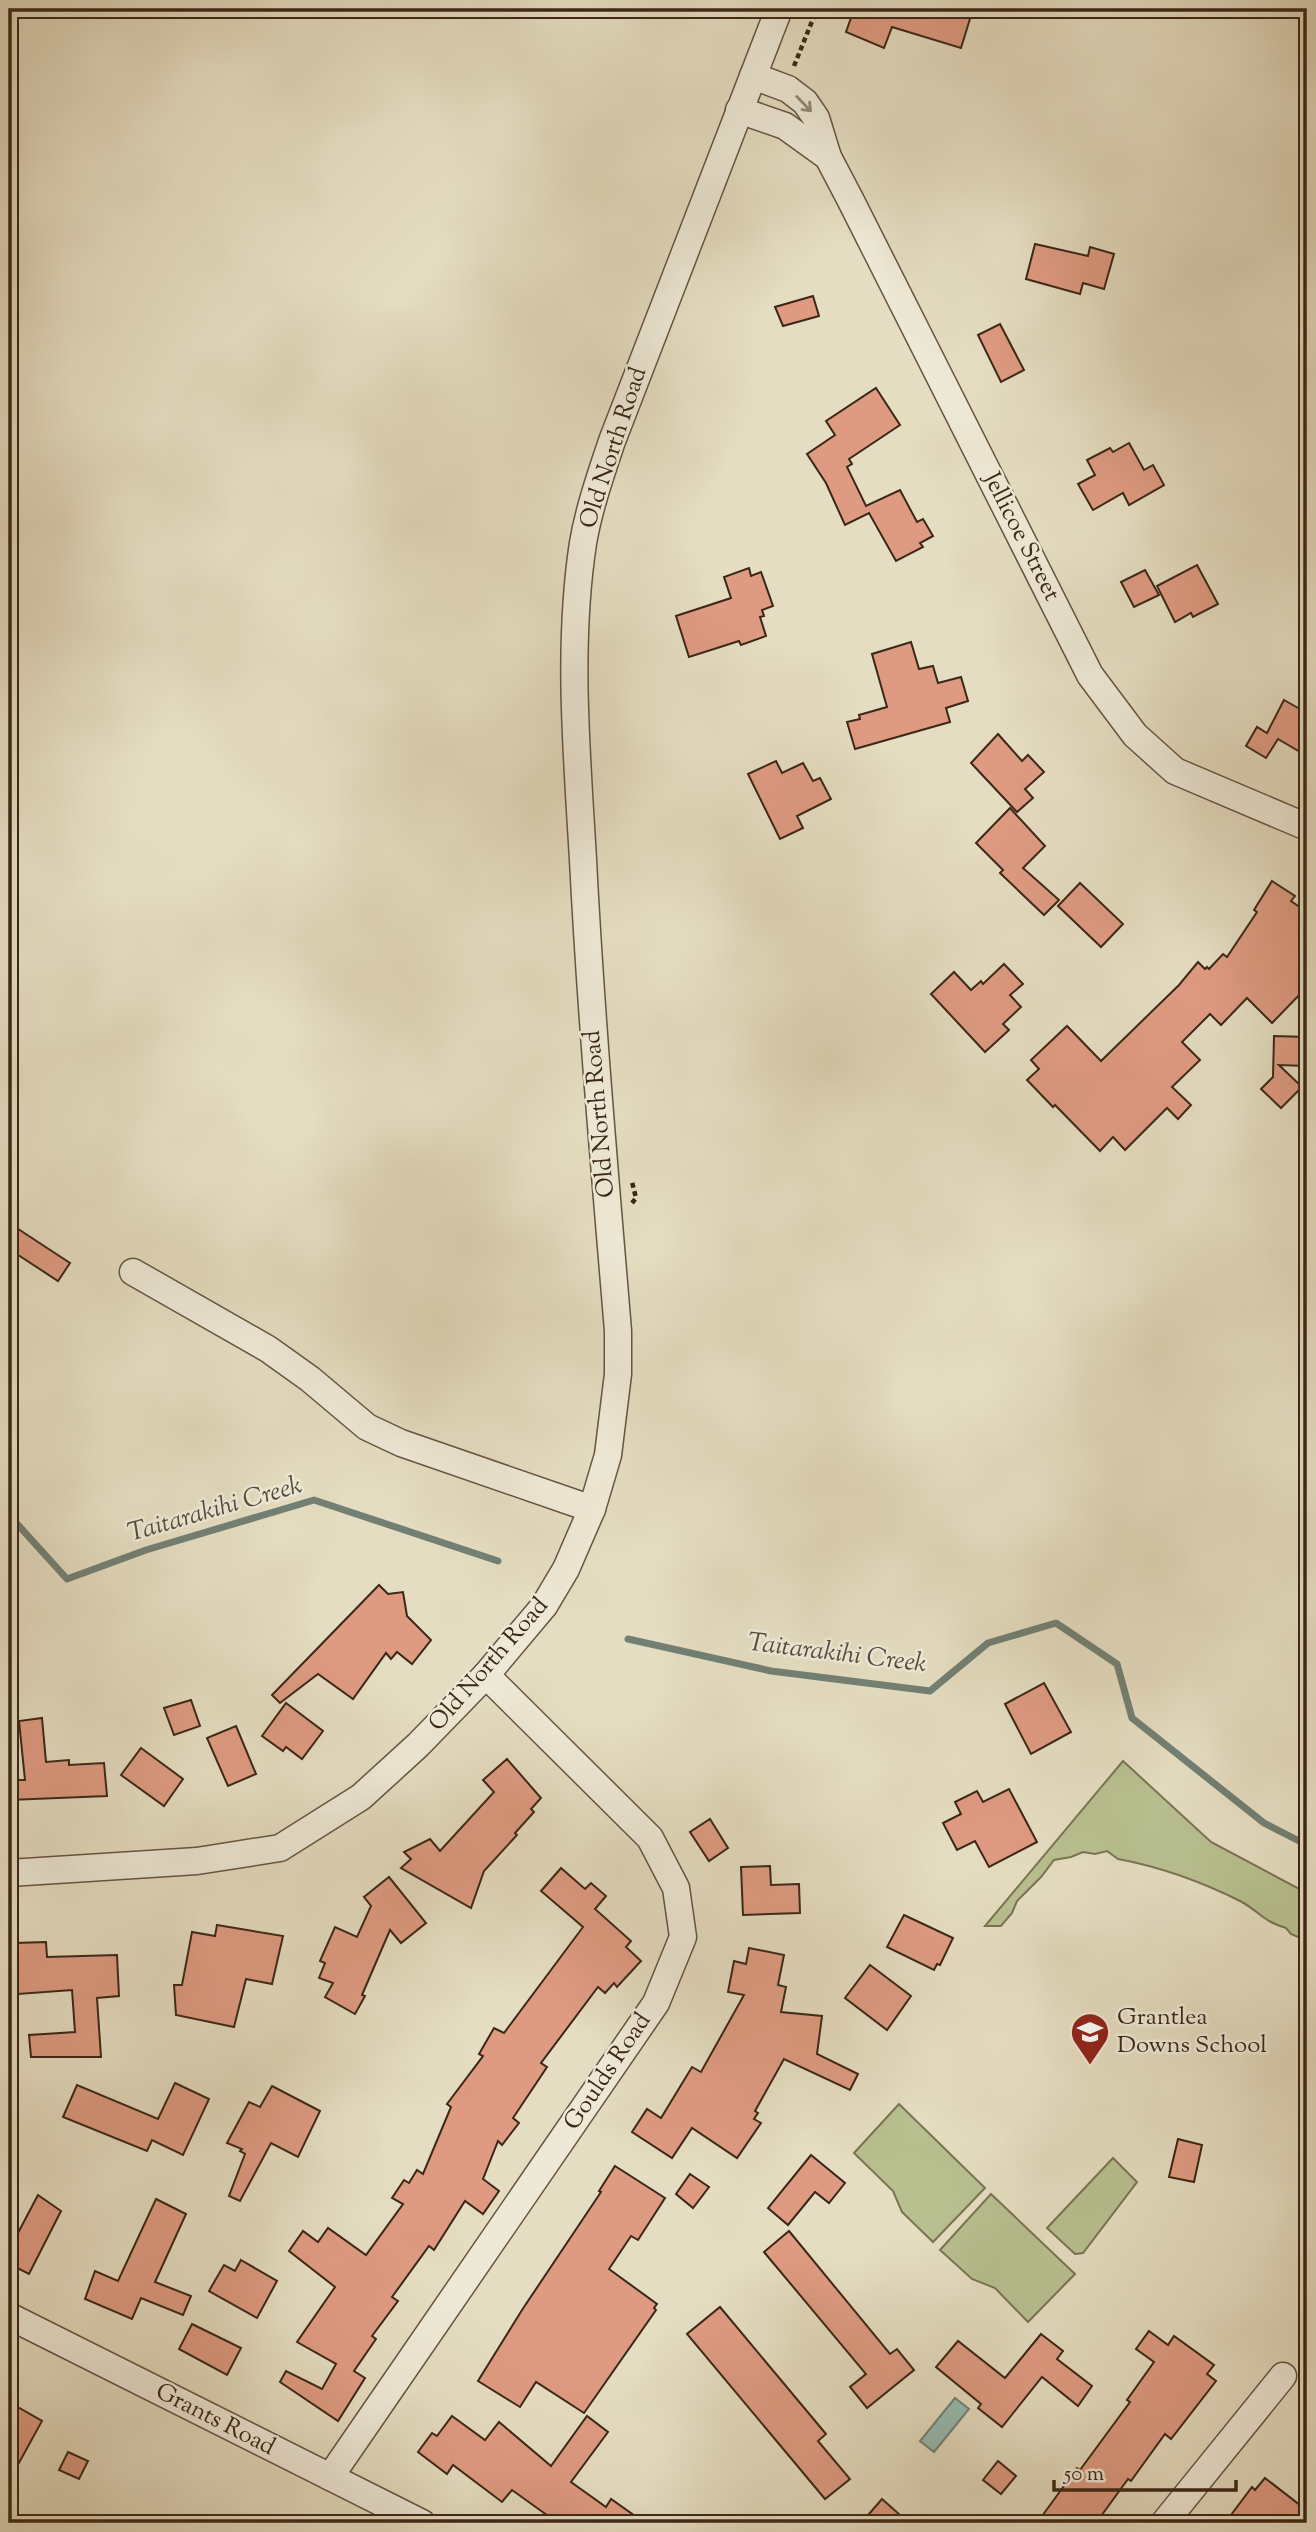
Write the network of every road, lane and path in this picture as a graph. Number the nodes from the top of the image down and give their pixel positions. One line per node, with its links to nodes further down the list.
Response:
1 (779, 9): 4 (street, Old North Road)
2 (817, 9): 3 (path)
3 (791, 73)
4 (753, 76): 5 (street, Old North Road); 6 (street, Jellicoe Street, one-way to 6)
5 (739, 110): 6 (street, Jellicoe Street); 11 (street, Old North Road)
6 (828, 157): 7 (street, Jellicoe Street)
7 (1307, 827)
8 (631, 1178): 9 (path)
9 (636, 1198)
10 (133, 1272): 11 (street)
11 (593, 1509): 12 (street, Old North Road)
12 (486, 1675): 13 (street, Old North Road); 16 (street, Goulds Road)
13 (9, 1873)
14 (9, 2316): 16 (street, Grants Road)
15 (1283, 2376): 18 (street)
16 (330, 2477): 17 (street, Grants Road)
17 (422, 2523)
18 (1164, 2523)

